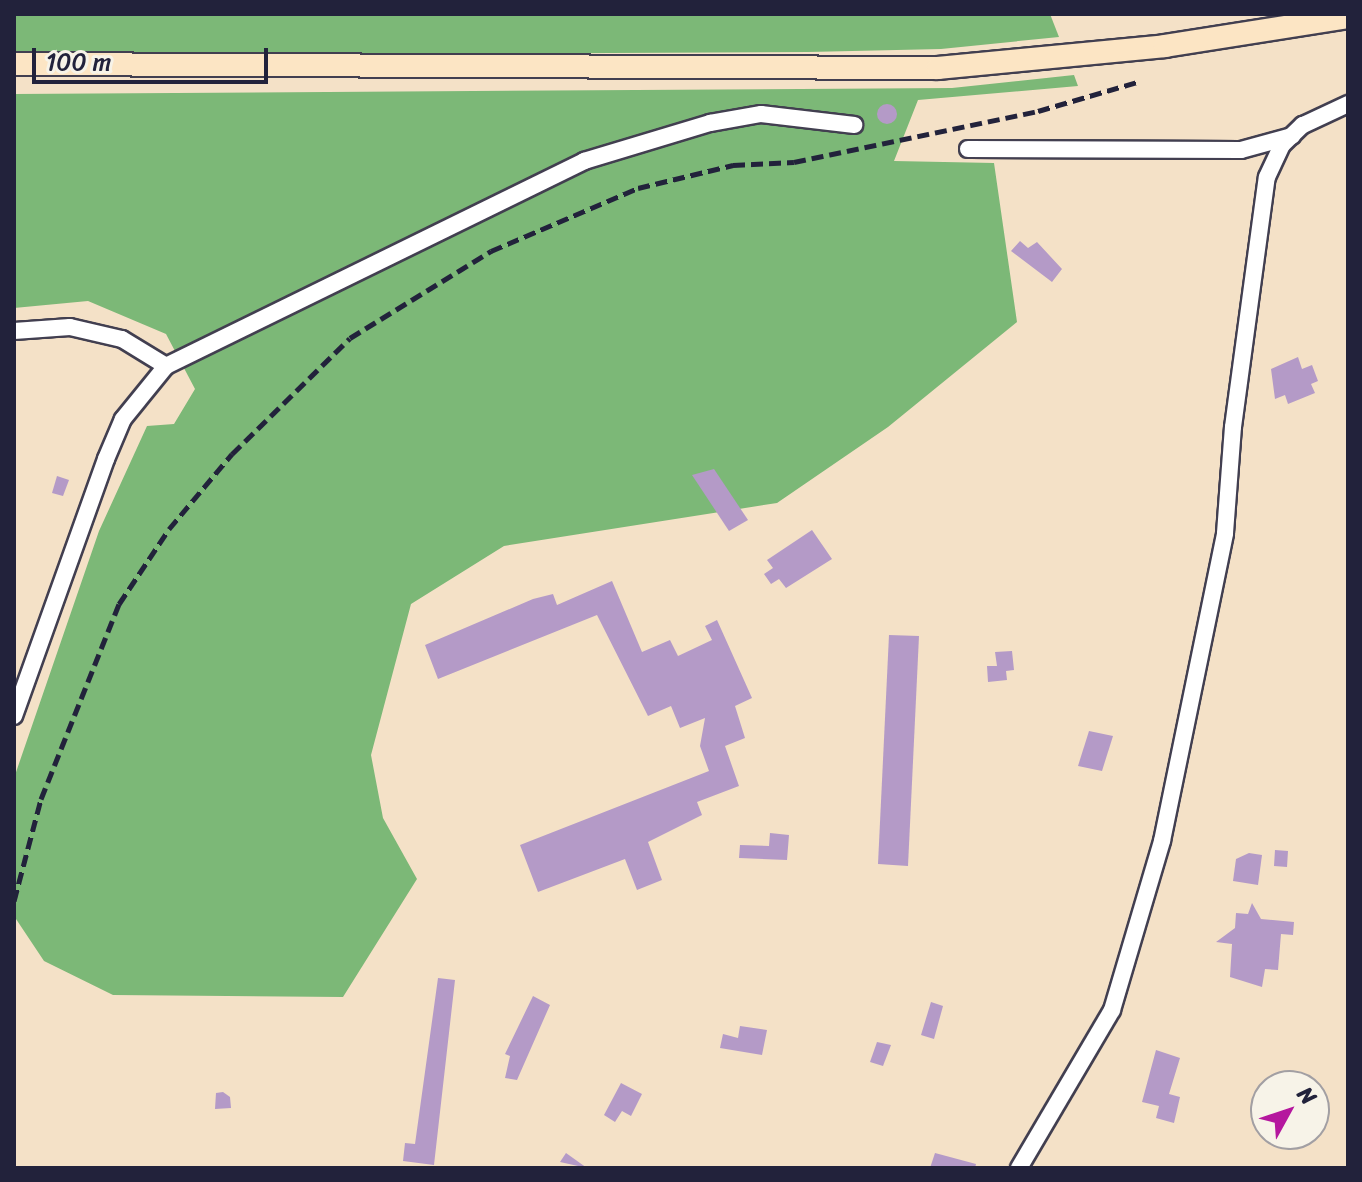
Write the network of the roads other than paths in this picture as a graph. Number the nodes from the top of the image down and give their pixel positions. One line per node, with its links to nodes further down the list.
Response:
1 (1348, 17): 2 (main road)
2 (14, 64)
3 (1348, 104): 5 (street)
4 (854, 125): 8 (street)
5 (1292, 136): 6 (street); 10 (street)
6 (968, 149)
7 (14, 331): 8 (street)
8 (166, 366): 9 (street)
9 (14, 716)
10 (1019, 1168)

